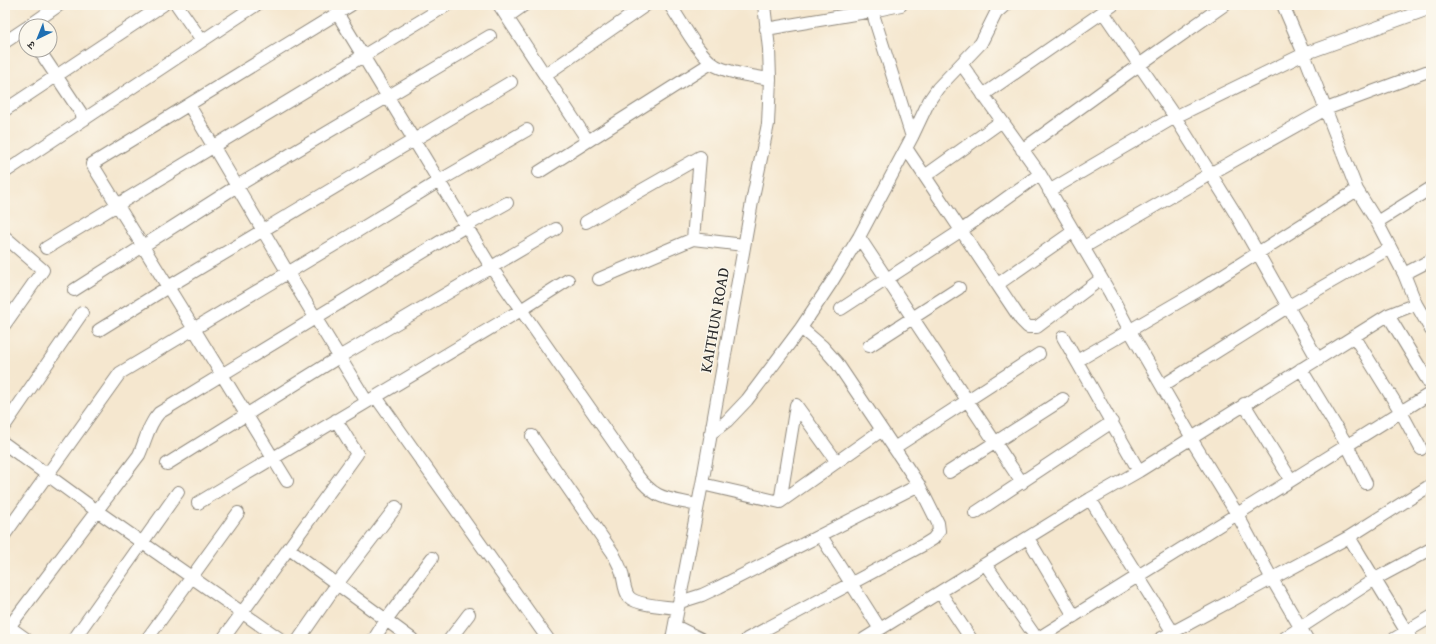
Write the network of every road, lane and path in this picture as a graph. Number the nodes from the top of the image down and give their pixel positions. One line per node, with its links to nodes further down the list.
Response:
1 (59, 5): 23 (street)
2 (163, 5): 37 (street)
3 (177, 5): 27 (street)
4 (256, 5): 27 (street)
5 (351, 5): 21 (street)
6 (447, 5): 30 (street)
7 (499, 5): 22 (street)
8 (524, 5): 22 (street)
9 (646, 5): 36 (street)
10 (670, 5): 32 (street)
11 (764, 5): 24 (street, KAITHUN ROAD)
12 (901, 5): 19 (street)
13 (1005, 5): 18 (street)
14 (1113, 5): 20 (street)
15 (1224, 5): 34 (street)
16 (1283, 5): 29 (street)
17 (1431, 8): 29 (street)
18 (993, 9): 33 (street)
19 (872, 11): 24 (street); 49 (street)
20 (1103, 12): 34 (street); 40 (street)
21 (337, 13): 30 (street); 42 (street)
22 (507, 17): 36 (street)
23 (41, 18)
24 (766, 29): 38 (street, KAITHUN ROAD)
25 (18, 34): 28 (street)
26 (490, 36): 41 (street)
27 (202, 41): 46 (street)
28 (5, 42)
29 (1304, 54): 43 (street); 45 (street)
30 (363, 56): 41 (street); 52 (street)
31 (44, 58): 37 (street)
32 (711, 63): 38 (street); 51 (street)
33 (962, 64): 40 (street); 49 (street)
34 (1139, 64): 45 (street); 54 (street)
35 (1431, 70): 43 (street)
36 (545, 75): 51 (street)
37 (57, 77): 44 (street); 46 (street)
38 (770, 79): 77 (street, KAITHUN ROAD)
39 (511, 82): 50 (street)
40 (983, 95): 47 (street)
41 (387, 97): 50 (street); 61 (street)
42 (189, 105): 52 (street); 66 (street)
43 (1326, 109): 58 (street); 63 (street)
44 (5, 110)
45 (1175, 117): 58 (street); 64 (street)
46 (85, 119): 55 (street)
47 (1002, 121): 54 (street); 59 (street)
48 (527, 130): 60 (street)
49 (912, 137): 53 (street)
50 (414, 140): 60 (street); 72 (street)
51 (588, 141): 56 (street)
52 (214, 147): 61 (street); 66 (street)
53 (906, 148): 59 (street); 75 (street)
54 (1022, 150): 57 (street)
55 (5, 172)
56 (539, 172)
57 (1040, 174): 64 (street); 71 (street)
58 (1210, 174): 80 (street); 82 (street)
59 (925, 176): 71 (street)
60 (439, 181): 69 (street); 85 (street)
61 (237, 186): 72 (street); 78 (street)
62 (1431, 188): 68 (street)
63 (1357, 190): 68 (street); 82 (street)
64 (1049, 191): 73 (street)
65 (507, 203): 69 (street)
66 (117, 206): 78 (street); 79 (street)
67 (586, 222): 76 (street)
68 (1377, 222): 81 (street)
69 (466, 226): 84 (street); 101 (street)
70 (556, 229): 84 (street)
71 (962, 230): 88 (street); 91 (street)
72 (263, 231): 85 (street); 92 (street)
73 (1074, 231): 80 (street); 91 (street)
74 (5, 237): 103 (street)
75 (859, 237): 88 (street); 104 (street)
76 (693, 239): 77 (street); 87 (street)
77 (744, 245): 131 (street, KAITHUN ROAD)
78 (142, 246): 92 (street); 94 (street)
79 (46, 248)
80 (1084, 248): 89 (street)
81 (1390, 248): 86 (street); 96 (street)
82 (1258, 252): 96 (street); 108 (street)
83 (1431, 260): 86 (street)
84 (491, 267): 98 (street); 113 (street)
85 (288, 273): 101 (street); 105 (street)
86 (1404, 274): 95 (street)
87 (599, 278)
88 (886, 279): 97 (street); 102 (street)
89 (1101, 279): 91 (street); 108 (street)
90 (568, 280): 98 (street)
91 (998, 284)
92 (168, 287): 105 (street); 106 (street)
93 (960, 288): 102 (street)
94 (74, 290)
95 (1416, 304): 100 (street); 107 (street)
96 (1289, 306): 114 (street); 118 (street)
97 (841, 309)
98 (521, 310): 121 (street); 156 (street)
99 (82, 313): 129 (street)
100 (1388, 315): 109 (street); 119 (street)
101 (315, 318): 113 (street); 117 (street)
102 (912, 319): 111 (street); 123 (street)
103 (5, 324)
104 (801, 328): 130 (street); 131 (street)
105 (194, 329): 117 (street); 144 (street)
106 (99, 330)
107 (1431, 330)
108 (1130, 331): 115 (street); 118 (street)
109 (1354, 336): 114 (street); 125 (street)
110 (1063, 337): 115 (street)
111 (869, 346)
112 (1039, 354): 123 (street)
113 (339, 357): 121 (street); 126 (street)
114 (1318, 360): 116 (street)
115 (1077, 361): 128 (street)
116 (1301, 369): 124 (street); 136 (street)
117 (221, 374): 126 (street); 158 (street)
118 (1162, 386): 133 (street)
119 (1431, 386)
120 (1431, 393): 125 (street)
121 (371, 399): 127 (street); 199 (street)
122 (1063, 399): 134 (street)
123 (967, 401): 134 (street); 137 (street)
124 (1244, 404): 133 (street); 145 (street)
125 (1401, 412): 136 (street); 138 (street)
126 (247, 415): 139 (street); 141 (street)
127 (336, 420): 139 (street); 167 (street)
128 (1112, 422): 142 (street); 147 (street)
129 (5, 425)
130 (882, 430): 137 (street); 140 (street)
131 (710, 434): 149 (street, KAITHUN ROAD)
132 (532, 436): 178 (street)
133 (1191, 438): 142 (street); 161 (street)
134 (995, 443): 143 (street); 147 (street)
135 (5, 444): 144 (street)
136 (1347, 446): 145 (street); 148 (street)
137 (894, 448): 150 (street)
138 (1422, 449)
139 (273, 458): 146 (street); 155 (street)
140 (837, 462): 154 (street); 154 (street)
141 (167, 464)
142 (1139, 471): 153 (street)
143 (949, 472)
144 (48, 474): 158 (street); 162 (street)
145 (1291, 480): 161 (street)
146 (287, 481)
147 (1022, 483): 160 (street)
148 (1366, 483)
149 (702, 484): 154 (street); 156 (street, KAITHUN ROAD)
150 (919, 485): 163 (street); 176 (street)
151 (1431, 485): 164 (street)
152 (178, 492): 166 (street)
153 (1090, 499): 165 (street); 171 (street)
154 (780, 502)
155 (198, 503)
156 (698, 505): 178 (street, KAITHUN ROAD)
157 (396, 507): 175 (street)
158 (97, 511): 166 (street); 184 (street)
159 (238, 513): 172 (street)
160 (975, 513)
161 (1237, 514): 171 (street); 173 (street)
162 (5, 534)
163 (821, 536): 176 (street); 178 (street)
164 (1349, 537): 173 (street); 174 (street)
165 (1028, 538): 170 (street); 181 (street)
166 (143, 543): 172 (street); 191 (street)
167 (288, 548): 175 (street); 179 (street)
168 (1431, 548): 174 (street)
169 (432, 558): 183 (street)
170 (986, 565): 177 (street); 205 (street)
171 (1138, 576): 181 (street); 188 (street)
172 (192, 577): 179 (street); 192 (street)
173 (1272, 579): 186 (street); 188 (street)
174 (1375, 580): 186 (street); 189 (street)
175 (337, 584): 183 (street); 195 (street)
176 (852, 584): 187 (street); 202 (street)
177 (940, 592): 187 (street); 204 (street)
178 (679, 605): 185 (street, KAITHUN ROAD)
179 (242, 613): 193 (street); 194 (street)
180 (469, 614): 198 (street)
181 (1074, 616): 205 (street)
182 (1431, 616): 189 (street)
183 (386, 620): 196 (street); 197 (street)
184 (7, 625): 190 (street)
185 (675, 626): 200 (street, KAITHUN ROAD); 201 (street)
186 (1300, 628): 207 (street); 208 (street)
187 (880, 629): 203 (street)
188 (1172, 631): 206 (street)
189 (1409, 635): 209 (street)
190 (26, 639)
191 (74, 639)
192 (147, 639)
193 (223, 639)
194 (280, 639)
195 (299, 639)
196 (374, 639)
197 (412, 639)
198 (450, 639)
199 (548, 639)
200 (672, 639)
201 (701, 639)
202 (747, 639)
203 (864, 639)
204 (971, 639)
205 (1037, 639)
206 (1160, 639)
207 (1283, 639)
208 (1307, 639)
209 (1394, 639)

